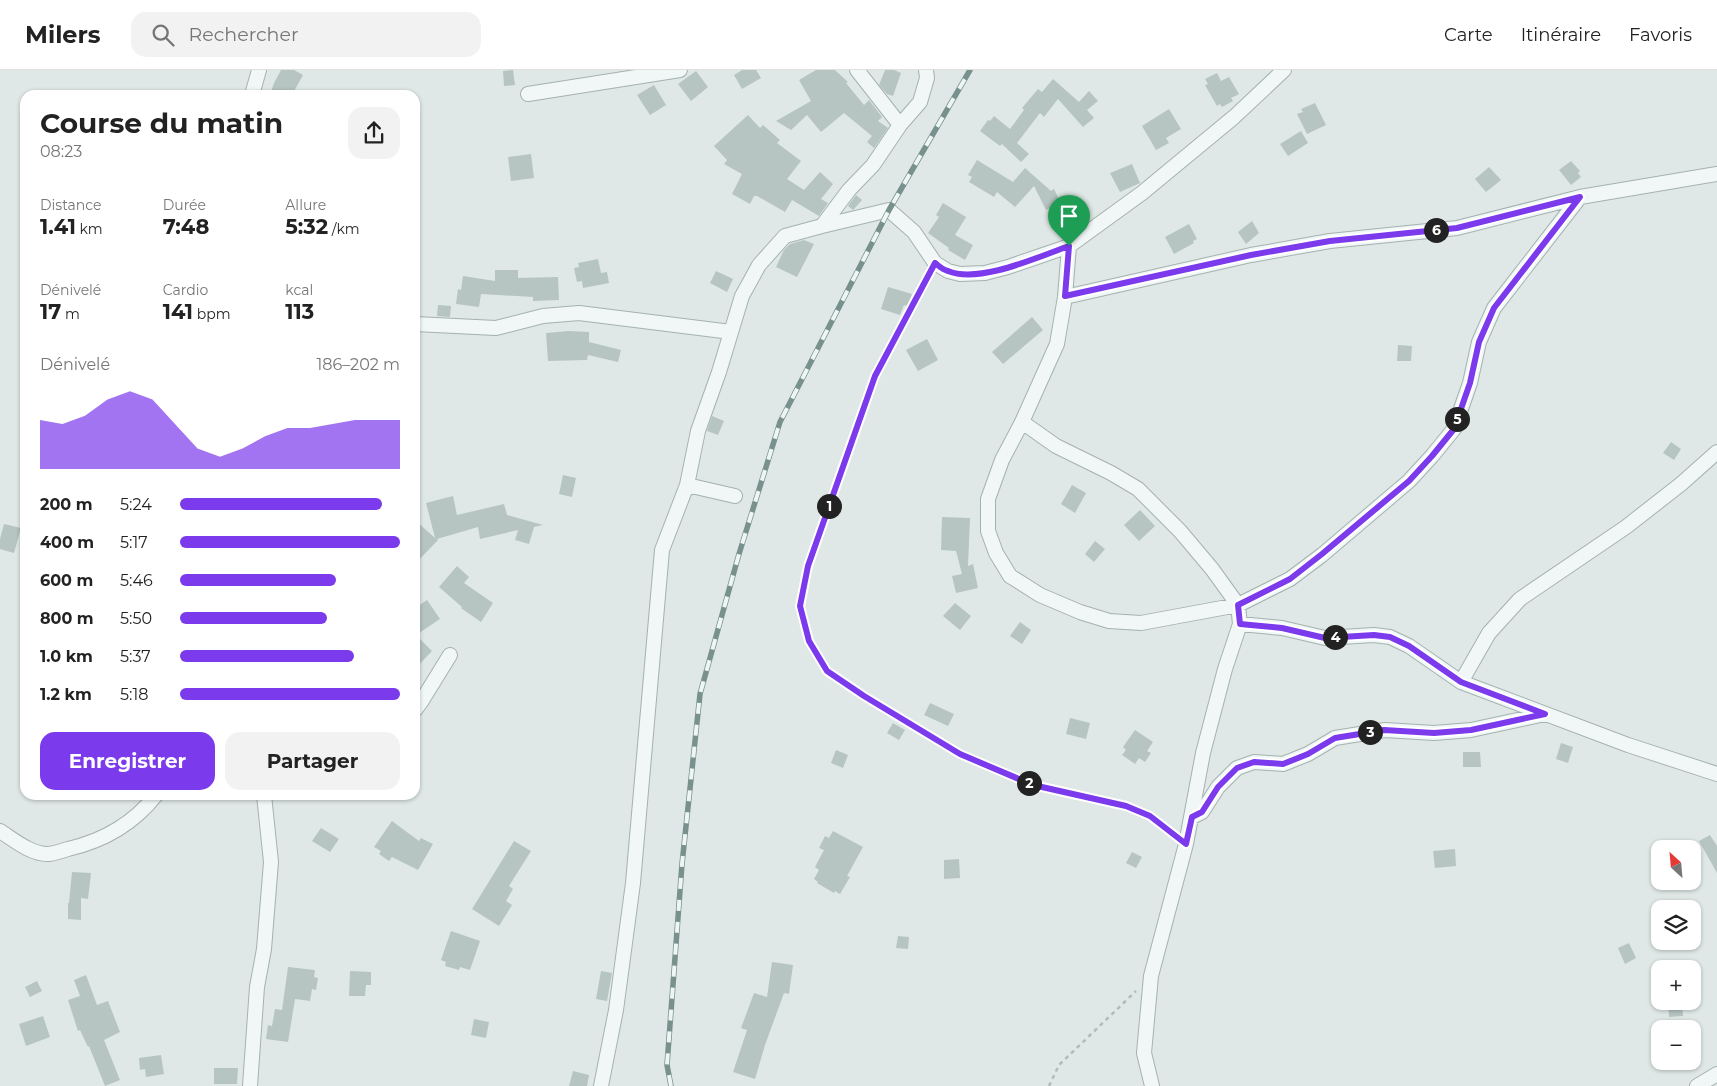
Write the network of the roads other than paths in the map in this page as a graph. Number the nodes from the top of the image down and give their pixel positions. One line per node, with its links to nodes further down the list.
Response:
1 (259, 70): 6 (street)
2 (680, 70): 7 (street)
3 (857, 70): 8 (street)
4 (926, 70): 8 (street)
5 (1284, 70): 12 (street)
6 (253, 90)
7 (528, 94)
8 (900, 125): 11 (street)
9 (1717, 174): 10 (street)
10 (1580, 197): 13 (street); 20 (street)
11 (822, 226): 12 (street); 15 (street)
12 (1069, 246): 13 (street)
13 (1065, 296): 16 (street)
14 (420, 324): 15 (street)
15 (731, 332): 18 (street)
16 (1022, 422): 20 (street); 20 (street)
17 (1717, 452): 23 (street)
18 (687, 485): 19 (street); 33 (street)
19 (735, 496)
20 (1238, 605): 21 (street)
21 (1240, 624): 23 (street); 29 (street)
22 (450, 655): 24 (street)
23 (1461, 682): 25 (street)
24 (420, 703)
25 (1545, 714): 26 (street); 29 (street)
26 (1717, 774)
27 (152, 800): 30 (street)
28 (265, 800): 32 (street)
29 (1192, 817): 34 (street)
30 (0, 831)
31 (1717, 1074): 35 (street)
32 (250, 1086)
33 (600, 1086)
34 (1152, 1086)
35 (1697, 1086)

